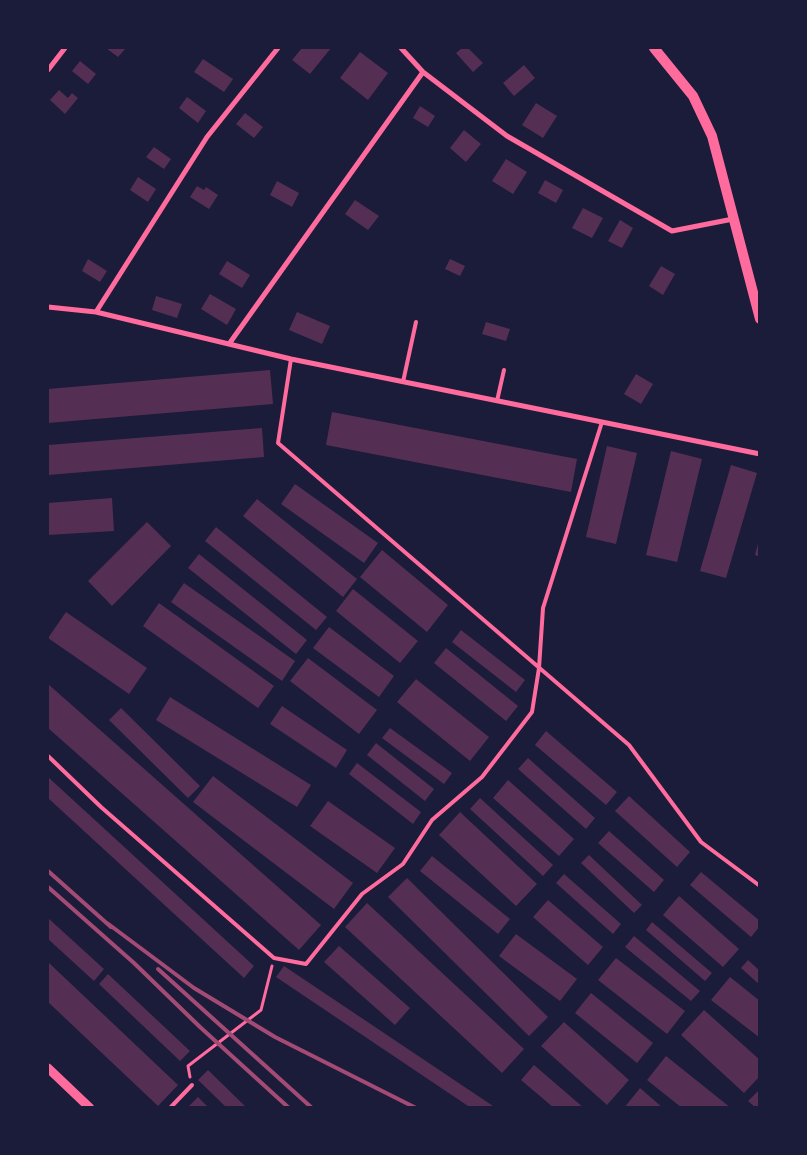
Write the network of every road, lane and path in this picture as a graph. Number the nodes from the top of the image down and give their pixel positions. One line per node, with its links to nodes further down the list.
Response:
1 (65, 48): 5 (street)
2 (278, 48): 9 (street)
3 (401, 48): 6 (street)
4 (654, 48): 7 (main road)
5 (48, 70)
6 (423, 72): 7 (street); 12 (street)
7 (733, 219): 10 (main road)
8 (48, 307): 9 (street)
9 (96, 312): 12 (street)
10 (760, 320)
11 (416, 322): 15 (lane)
12 (230, 344): 13 (street)
13 (291, 359): 15 (street); 19 (lane)
14 (504, 370): 16 (lane)
15 (404, 382): 16 (street)
16 (497, 401): 17 (street)
17 (602, 422): 18 (street); 19 (lane)
18 (760, 454)
19 (539, 668): 21 (lane); 22 (lane)
20 (48, 756): 22 (lane)
21 (760, 886)
22 (274, 958): 24 (path)
23 (48, 1068): 25 (street)
24 (192, 1085): 26 (lane)
25 (90, 1108)
26 (170, 1108)

